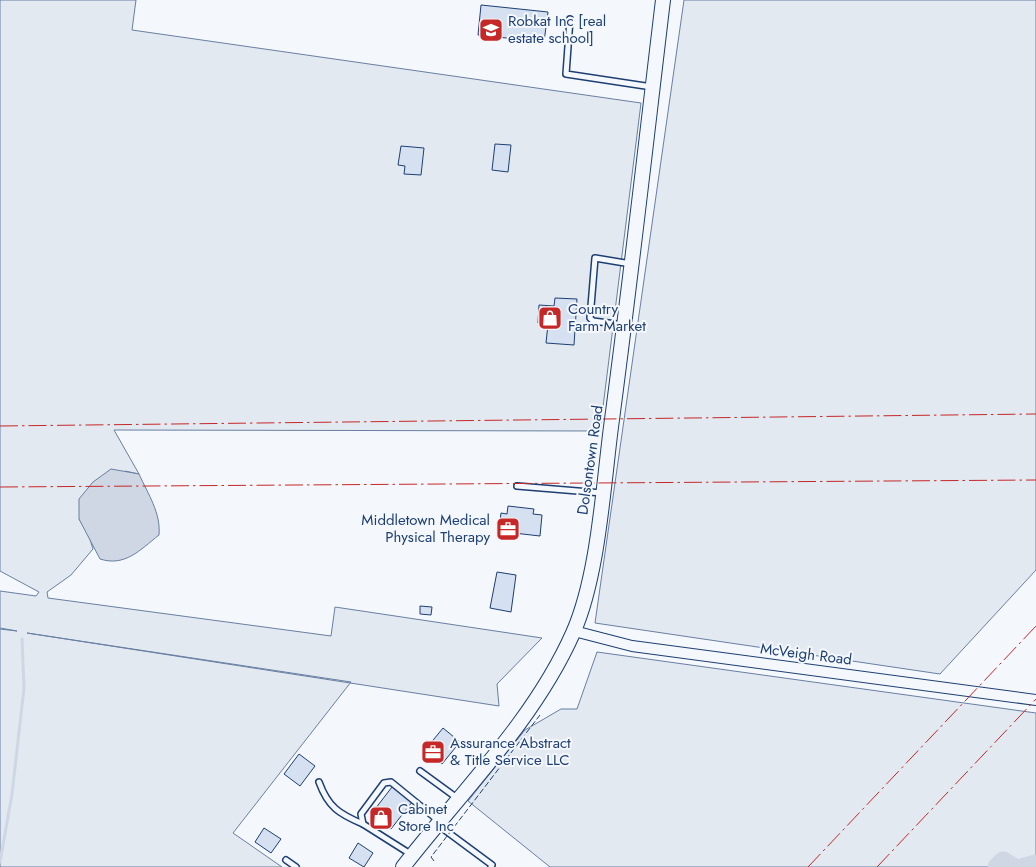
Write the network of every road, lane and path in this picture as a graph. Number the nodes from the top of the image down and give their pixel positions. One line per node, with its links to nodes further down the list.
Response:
1 (663, 0): 3 (street, Dolsontown Road)
2 (570, 20): 3 (lane)
3 (652, 87): 4 (street, Dolsontown Road)
4 (632, 264): 5 (street, Dolsontown Road); 5 (lane)
5 (624, 325): 7 (street, Dolsontown Road)
6 (518, 486): 7 (lane)
7 (602, 493): 8 (street, Dolsontown Road)
8 (574, 631): 9 (street, McVeigh Road); 12 (street, Dolsontown Road)
9 (1036, 700)
10 (420, 770): 12 (lane)
11 (318, 782): 14 (lane)
12 (458, 798): 13 (street, Dolsontown Road)
13 (438, 823): 14 (lane); 15 (street, Dolsontown Road); 19 (lane)
14 (363, 824): 15 (lane)
15 (412, 855): 18 (street, Dolsontown Road)
16 (286, 860): 17 (lane)
17 (296, 867)
18 (403, 867)
19 (491, 867)

